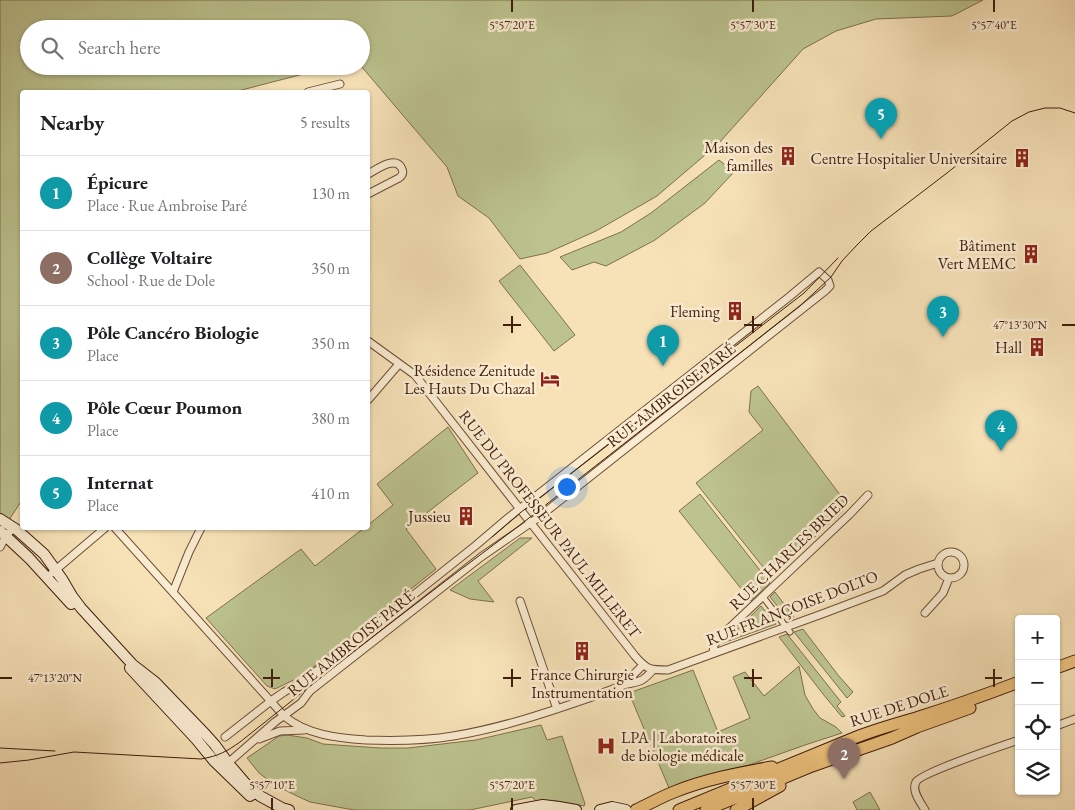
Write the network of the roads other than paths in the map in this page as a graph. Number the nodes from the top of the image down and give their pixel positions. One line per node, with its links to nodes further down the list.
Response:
1 (340, 84): 2 (street)
2 (316, 90)
3 (370, 173): 4 (street)
4 (370, 193)
5 (370, 343): 6 (street, RUE DU PROFESSEUR PAUL MILLERET)
6 (400, 364): 7 (street); 9 (street, RUE DU PROFESSEUR PAUL MILLERET)
7 (370, 398)
8 (868, 495): 23 (street, RUE CHARLES BRIED)
9 (519, 508): 11 (street, RUE DU PROFESSEUR PAUL MILLERET); 11 (street, RUE AMBROISE PARÉ); 37 (street, RUE AMBROISE PARÉ)
10 (0, 519): 12 (main road)
11 (530, 523): 29 (street, RUE DU PROFESSEUR PAUL MILLERET); 39 (street, RUE AMBROISE PARÉ)
12 (14, 528): 16 (street); 19 (main road)
13 (103, 530): 19 (street)
14 (117, 530): 22 (street, RUE FRANÇOISE DOLTO)
15 (200, 530): 22 (street)
16 (3, 534): 17 (street); 21 (main road)
17 (0, 548)
18 (938, 564): 20 (street); 20 (street); 26 (street, RUE FRANÇOISE DOLTO)
19 (56, 570): 21 (main road)
20 (949, 578): 25 (street)
21 (54, 580): 46 (main road); 49 (main road)
22 (173, 592): 37 (street, RUE FRANÇOISE DOLTO)
23 (763, 596): 26 (street); 27 (street, RUE CHARLES BRIED)
24 (520, 601): 38 (street)
25 (925, 613)
26 (788, 629): 27 (street, RUE FRANÇOISE DOLTO)
27 (713, 653): 32 (street, RUE FRANÇOISE DOLTO)
28 (1075, 661): 30 (main road)
29 (642, 665): 32 (street); 35 (street, RUE FRANÇOISE DOLTO)
30 (1060, 667)
31 (1075, 669): 33 (main road)
32 (653, 670): 35 (street, RUE FRANÇOISE DOLTO)
33 (1060, 675)
34 (1015, 683): 47 (main road, RUE DE DOLE)
35 (623, 686): 38 (street, RUE FRANÇOISE DOLTO)
36 (1015, 691): 48 (main road, RUE DE DOLE)
37 (271, 701): 39 (street, RUE FRANÇOISE DOLTO); 43 (street, RUE AMBROISE PARÉ)
38 (557, 709): 42 (street, RUE FRANÇOISE DOLTO)
39 (282, 713): 42 (street, RUE FRANÇOISE DOLTO); 45 (street, RUE AMBROISE PARÉ)
40 (1075, 719): 41 (street)
41 (1060, 725)
42 (306, 730): 45 (street)
43 (225, 737)
44 (1015, 741): 59 (street)
45 (250, 743): 46 (street, RUE AMBROISE PARÉ)
46 (228, 763): 50 (main road)
47 (791, 764): 55 (main road); 56 (main road, RUE DE DOLE)
48 (812, 766): 57 (main road, RUE DE DOLE); 58 (main road)
49 (275, 810)
50 (289, 810)
51 (516, 810): 52 (main road)
52 (576, 810)
53 (600, 810): 54 (main road)
54 (626, 810)
55 (636, 810)
56 (679, 810)
57 (706, 810)
58 (736, 810)
59 (925, 810)

